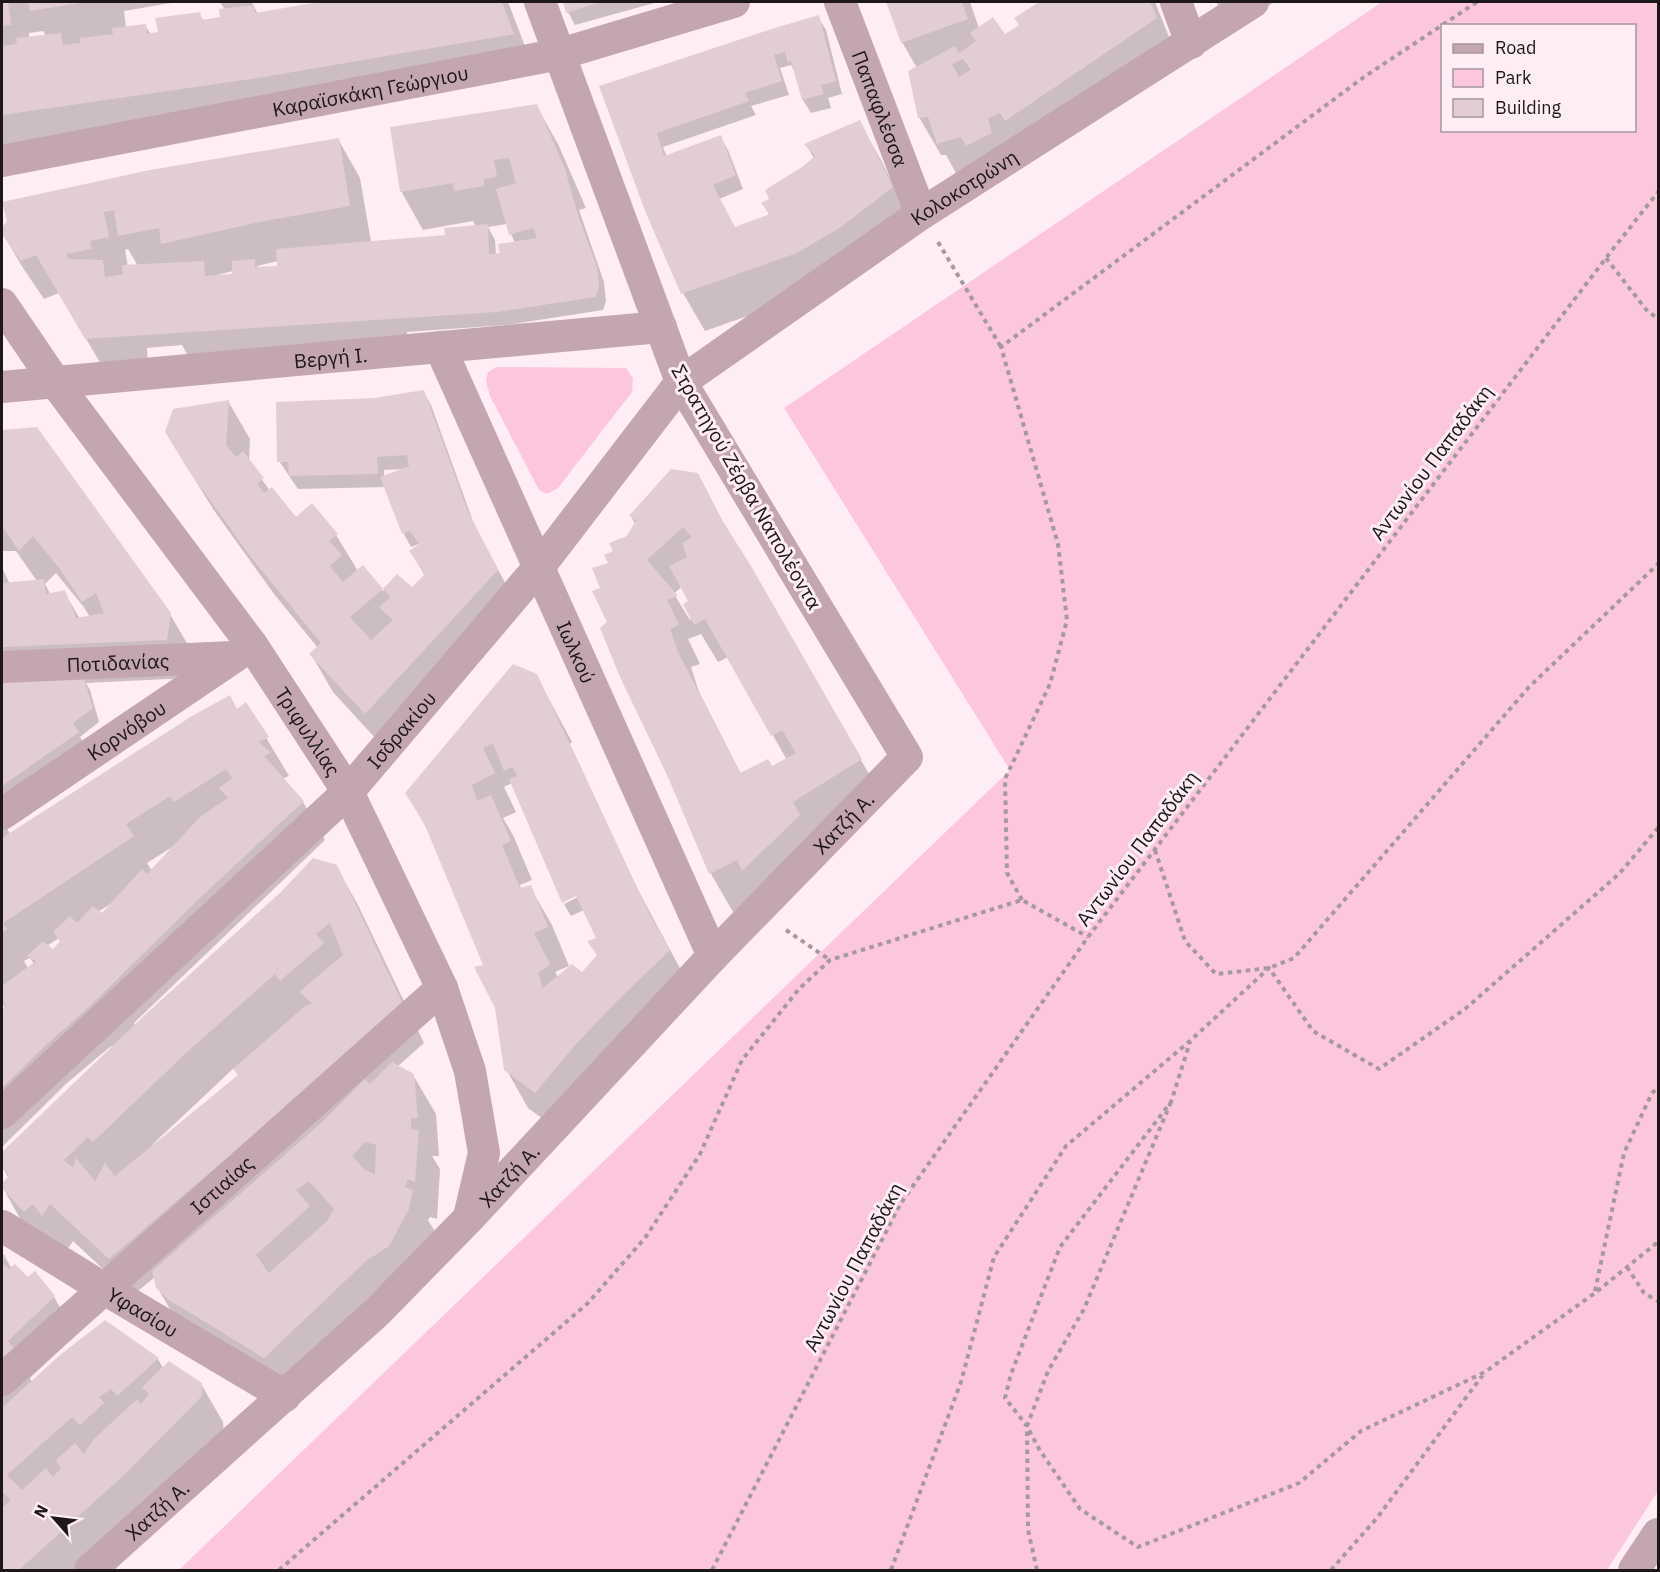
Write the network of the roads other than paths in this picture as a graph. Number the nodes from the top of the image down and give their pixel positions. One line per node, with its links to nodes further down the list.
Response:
1 (540, 2): 7 (street, Στρατηγού Ζέρβα Ναπολέοντα)
2 (734, 2): 7 (street, Καραϊσκάκη Γεώργιου)
3 (840, 2): 9 (street, Παπαφλέσσα)
4 (1176, 2): 6 (street)
5 (1253, 2): 6 (street, Κολοκοτρώνη)
6 (1191, 43): 9 (street, Κολοκοτρώνη)
7 (560, 54): 8 (street, Καραϊσκάκη Γεώργιου); 11 (street, Στρατηγού Ζέρβα Ναπολέοντα)
8 (2, 161)
9 (921, 214): 14 (street, Κολοκοτρώνη)
10 (2, 304): 13 (street, Τριφυλλίας)
11 (661, 327): 12 (street, Βεργή Ι.); 14 (street, Στρατηγού Ζέρβα Ναπολέοντα)
12 (440, 347): 13 (street, Βεργή Ι.); 16 (street, Ιωλκού)
13 (55, 382): 15 (street, Βεργή Ι.); 17 (street, Τριφυλλίας)
14 (681, 382): 16 (street, Ισδρακίου); 19 (street, Στρατηγού Ζέρβα Ναπολέοντα)
15 (2, 387)
16 (539, 567): 20 (street, Ισδρακίου); 22 (street, Ιωλκού)
17 (243, 651): 18 (street, Ποτιδανίας); 20 (street, Τριφυλλίας); 21 (street, Κορνόβου)
18 (2, 668)
19 (907, 757): 22 (street, Χατζή Α.)
20 (348, 792): 23 (street, Τριφυλλίας); 24 (street, Ισδρακίου)
21 (2, 814)
22 (713, 956): 25 (street, Χατζή Α.)
23 (442, 988): 25 (street, Τριφυλλίας); 27 (street, Ιστιαίας)
24 (2, 1113)
25 (469, 1218): 29 (street, Χατζή Α.)
26 (2, 1226): 27 (street, Υφασίου)
27 (103, 1288): 28 (street, Ιστιαίας); 29 (street, Υφασίου)
28 (2, 1380)
29 (285, 1396): 31 (street, Χατζή Α.)
30 (1659, 1534): 32 (street)
31 (90, 1570)
32 (1634, 1570)

